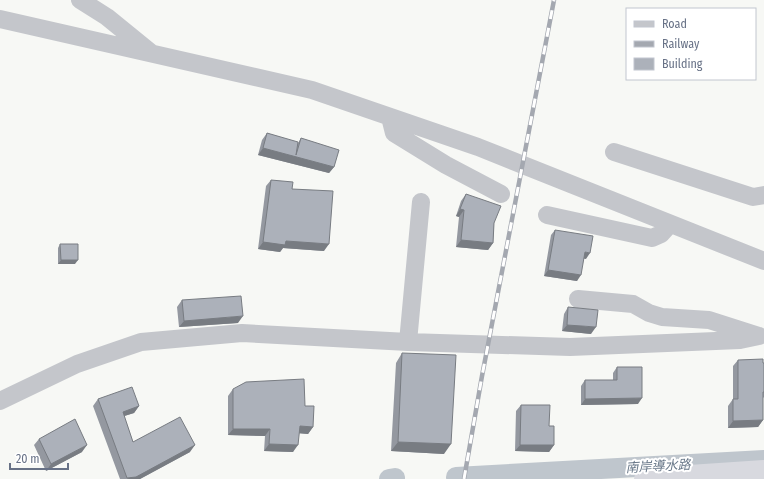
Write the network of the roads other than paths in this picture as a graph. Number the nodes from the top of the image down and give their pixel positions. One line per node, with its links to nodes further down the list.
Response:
1 (80, 0): 3 (street)
2 (0, 19): 3 (street)
3 (154, 55): 4 (street)
4 (390, 117): 6 (street); 10 (street)
5 (614, 152): 7 (street)
6 (501, 194)
7 (764, 195)
8 (421, 202): 14 (street)
9 (547, 216): 10 (street)
10 (670, 224): 11 (street)
11 (764, 261)
12 (578, 299): 13 (street)
13 (761, 338): 14 (street)
14 (408, 342): 15 (street)
15 (0, 401)
16 (764, 471): 17 (highway)
17 (645, 479)

